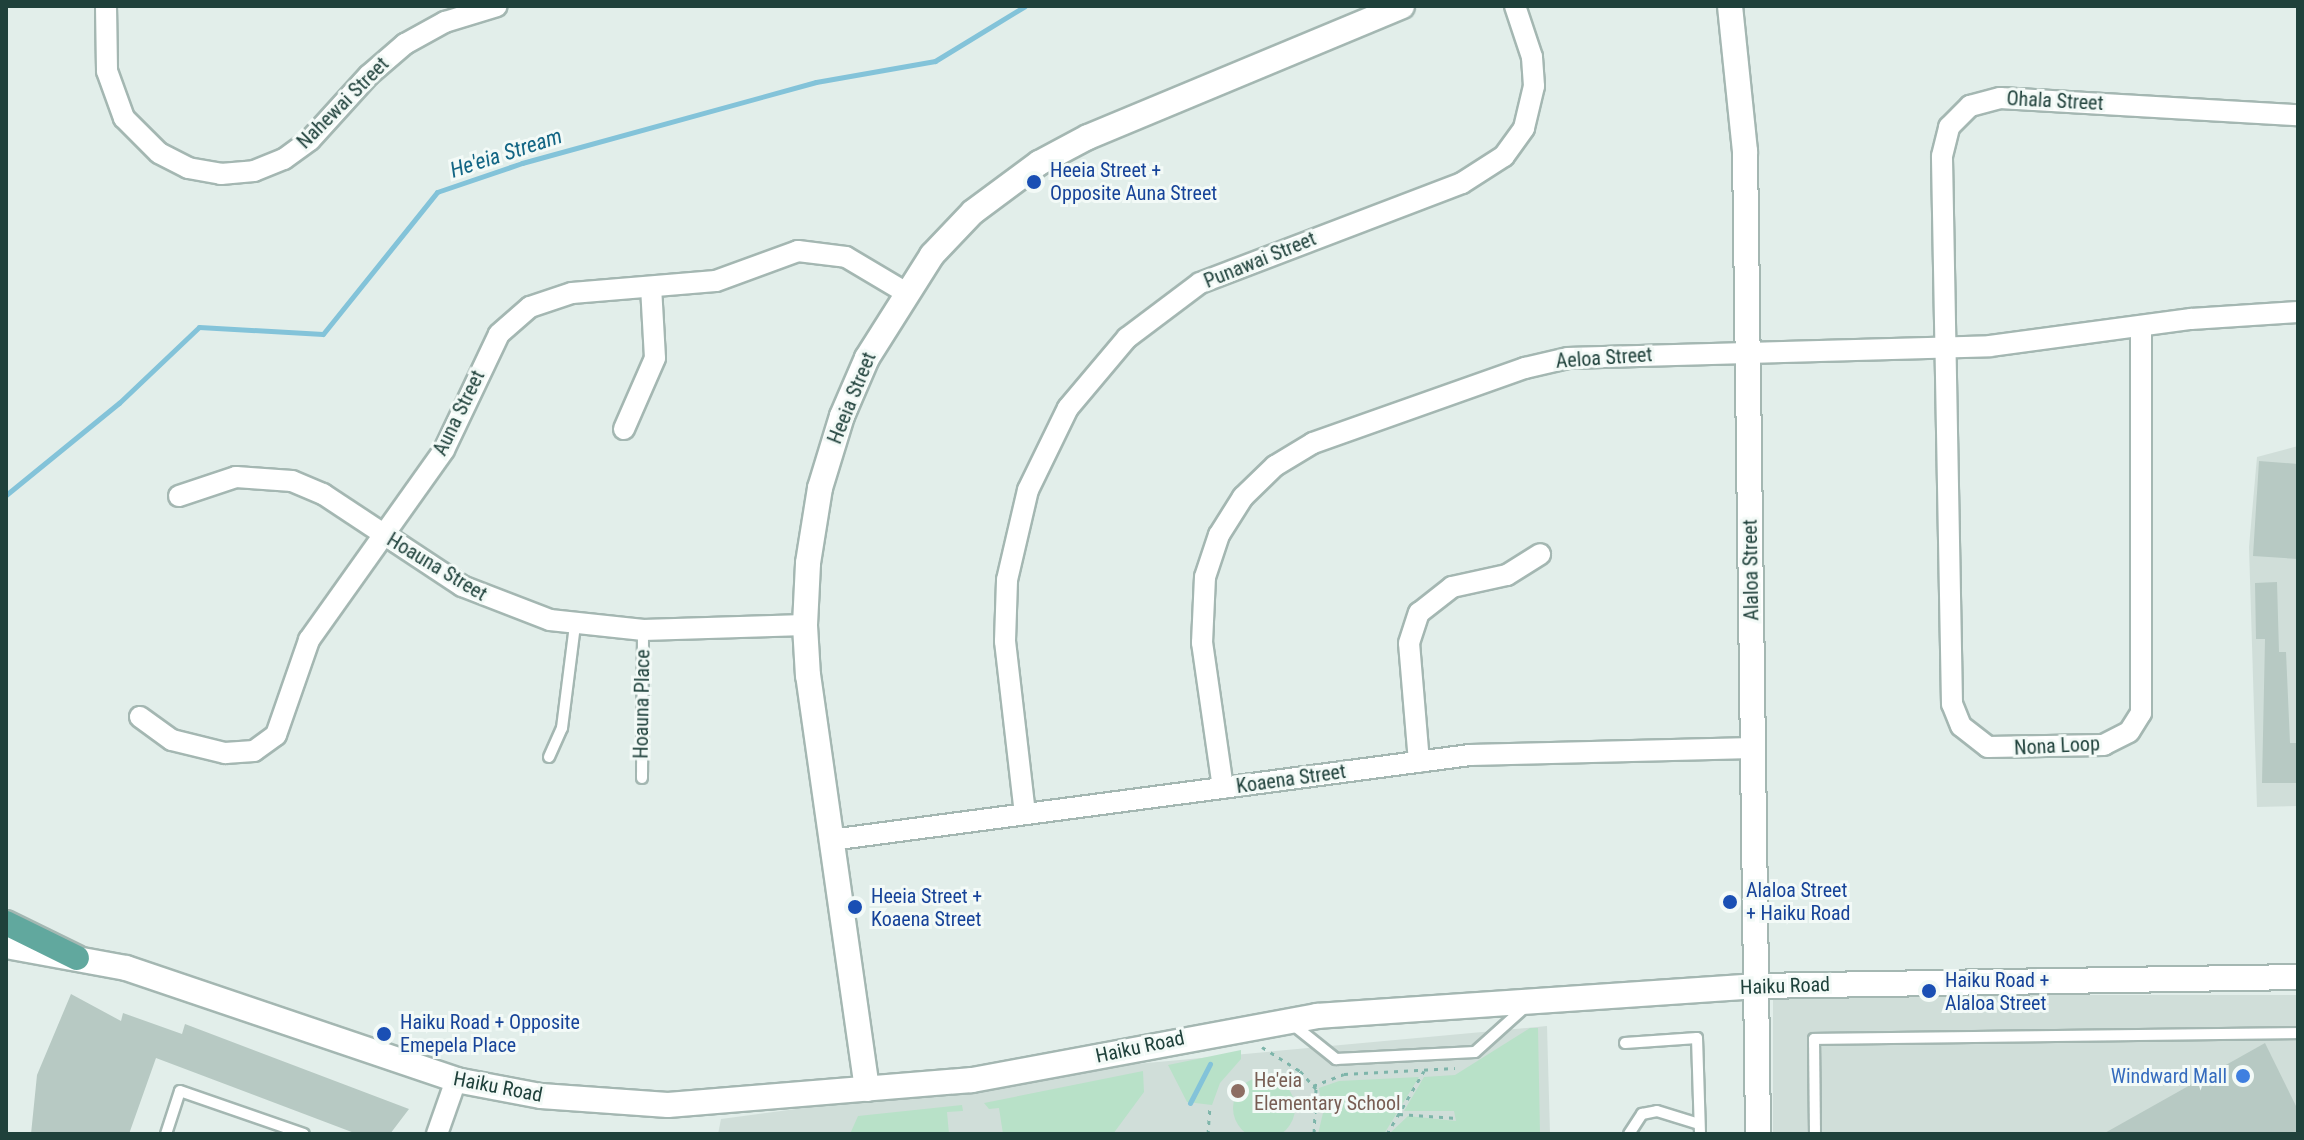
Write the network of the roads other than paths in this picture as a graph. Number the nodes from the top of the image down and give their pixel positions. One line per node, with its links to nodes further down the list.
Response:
1 (106, 6): 2 (street, Nahewai Street)
2 (497, 6)
3 (1402, 6): 8 (street, Heeia Street)
4 (1515, 6): 26 (street, Punawai Street)
5 (1730, 6): 12 (street, Alaloa Street)
6 (2298, 115): 11 (street, Ohala Street)
7 (651, 287): 8 (street, Auna Street); 13 (street); 15 (street, Auna Street)
8 (905, 292): 18 (street, Heeia Street)
9 (2298, 312): 10 (street, Aeloa Street)
10 (2141, 328): 11 (street, Aeloa Street); 11 (street, Nona Loop)
11 (1945, 349): 12 (street, Aeloa Street)
12 (1748, 353): 21 (street, Alaloa Street); 25 (street, Aeloa Street)
13 (624, 429)
14 (179, 496): 15 (street, Hoauna Street)
15 (382, 533): 17 (street, Hoauna Street); 20 (street, Auna Street)
16 (1540, 554): 23 (street)
17 (575, 625): 19 (street, Hoauna Street); 22 (lane)
18 (805, 625): 19 (street, Hoauna Street); 27 (street, Heeia Street)
19 (643, 630): 24 (lane, Hoauna Place)
20 (140, 717)
21 (1753, 748): 23 (street, Koaena Street); 32 (street, Alaloa Street)
22 (549, 757)
23 (1419, 762): 25 (street, Koaena Street)
24 (642, 778)
25 (1223, 788): 26 (street, Koaena Street)
26 (1025, 814): 27 (street, Koaena Street)
27 (831, 840): 38 (street, Heeia Street)
28 (6, 923): 30 (main road)
29 (6, 946): 30 (street, Haiku Road)
30 (77, 958): 37 (street, Haiku Road)
31 (2298, 977): 32 (street, Haiku Road)
32 (1757, 986): 33 (street, Haiku Road); 44 (street, Alaloa Street)
33 (1531, 1002): 34 (street, Haiku Road); 34 (lane)
34 (1287, 1019): 38 (street, Haiku Road)
35 (2298, 1033): 45 (lane)
36 (1625, 1043): 39 (lane)
37 (456, 1080): 38 (street, Haiku Road); 42 (street)
38 (867, 1089)
39 (1700, 1129): 43 (lane)
40 (166, 1134): 41 (lane)
41 (304, 1134)
42 (437, 1134)
43 (1629, 1134)
44 (1758, 1134)
45 (1815, 1134)

